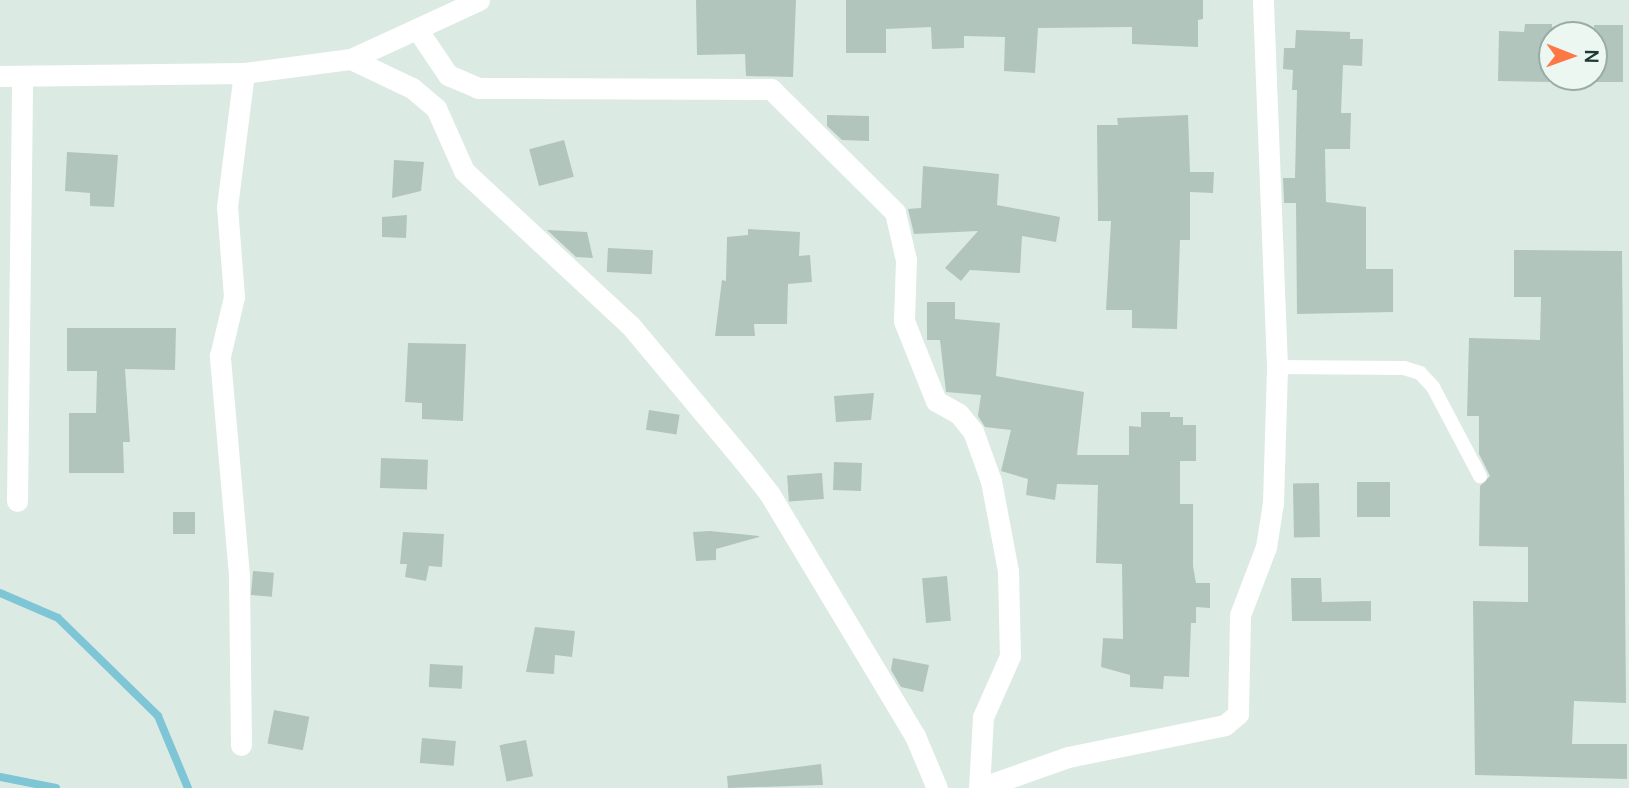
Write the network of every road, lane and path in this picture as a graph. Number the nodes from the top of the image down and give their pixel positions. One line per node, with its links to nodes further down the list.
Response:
1 (480, 0): 3 (street)
2 (1263, 0): 8 (street)
3 (419, 32): 4 (street); 13 (street)
4 (351, 59): 5 (street); 12 (street)
5 (244, 73): 7 (street); 11 (street)
6 (0, 76): 7 (street)
7 (22, 76): 10 (street)
8 (1277, 367): 9 (lane); 13 (street)
9 (1480, 476)
10 (17, 501)
11 (241, 745)
12 (937, 788)
13 (979, 788)

